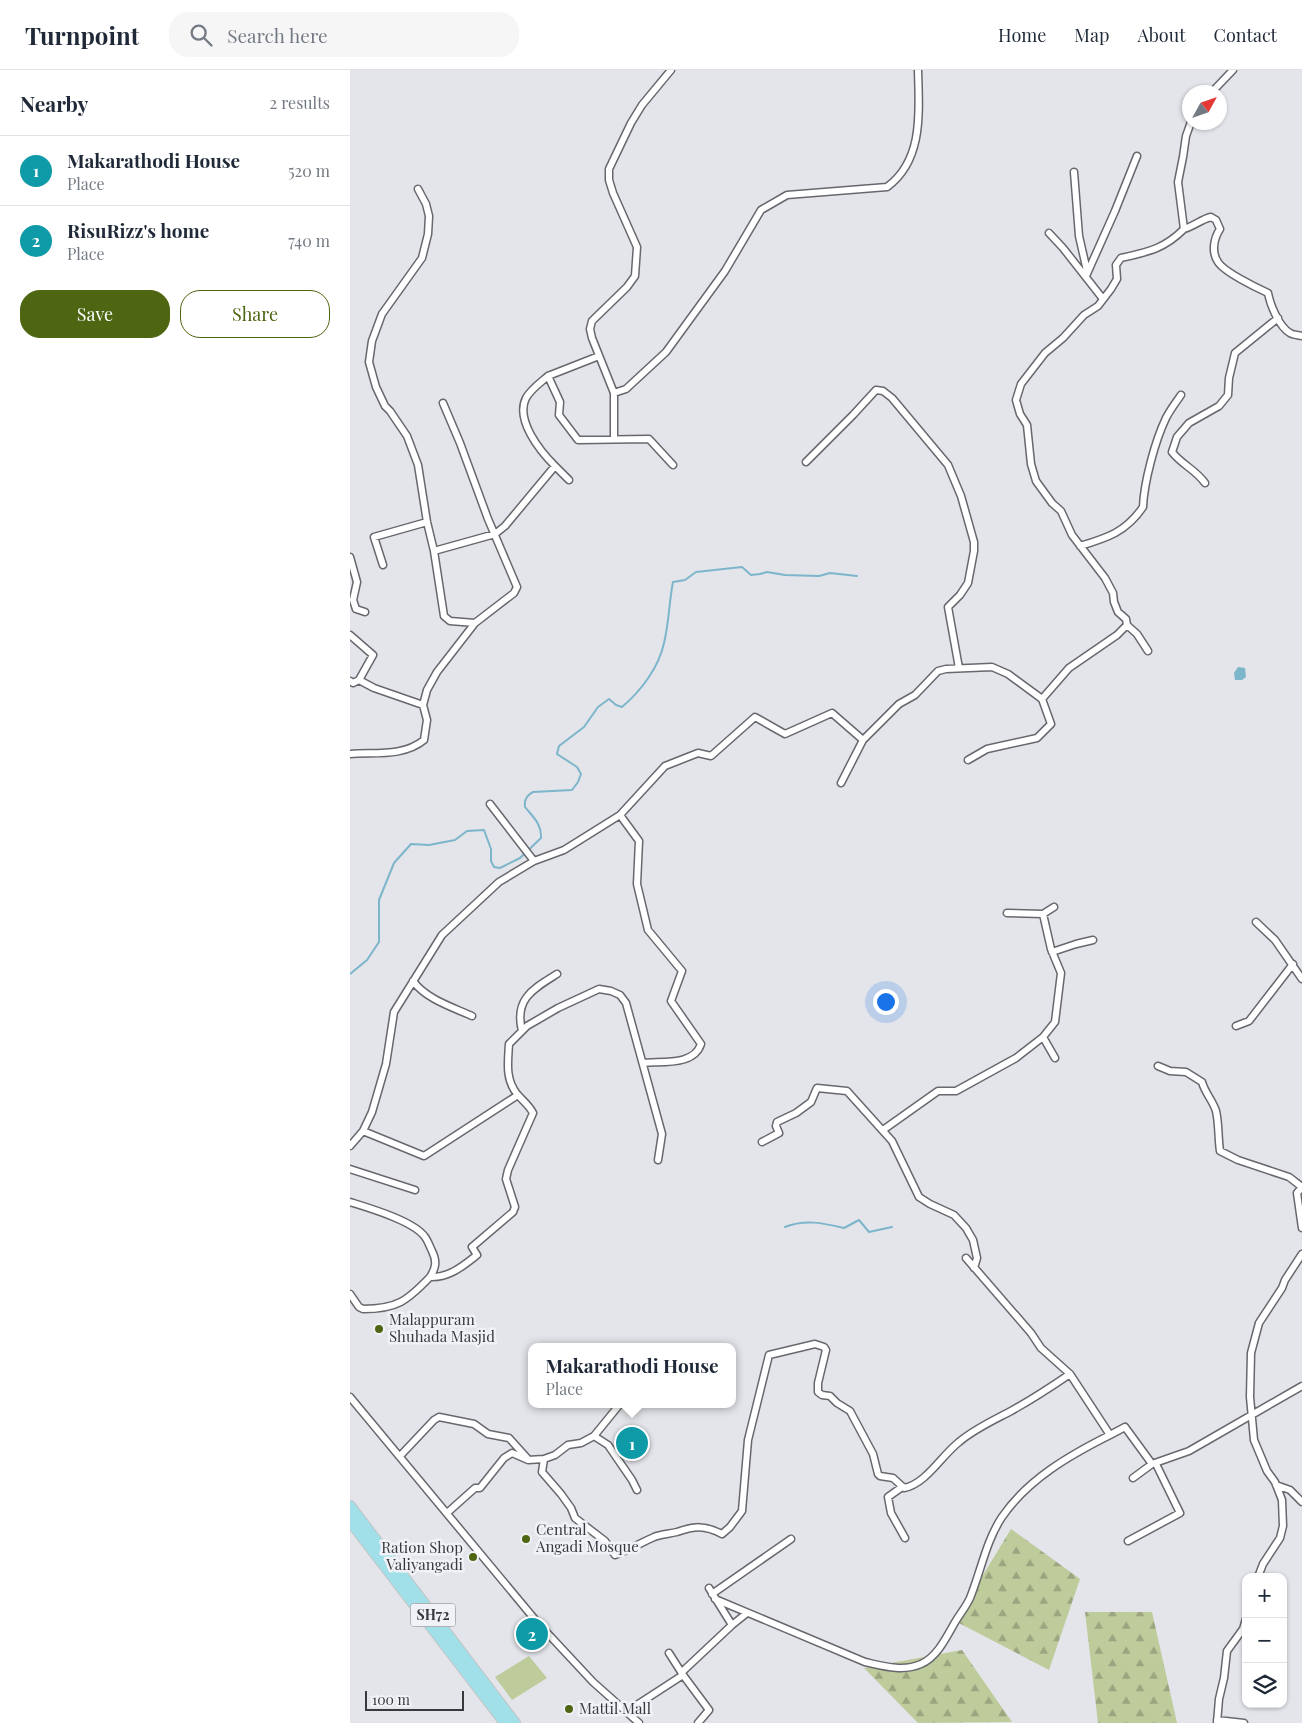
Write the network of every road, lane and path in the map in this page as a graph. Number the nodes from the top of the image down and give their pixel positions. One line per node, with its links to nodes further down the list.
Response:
1 (671, 70): 15 (street)
2 (918, 70): 17 (street)
3 (1233, 70): 4 (street)
4 (1219, 85)
5 (1188, 130): 9 (street)
6 (1137, 156): 11 (street)
7 (1074, 172): 11 (street)
8 (418, 189): 26 (street)
9 (1184, 230): 12 (street); 13 (street)
10 (1049, 233): 11 (street)
11 (1087, 274): 12 (street)
12 (1103, 299): 28 (street)
13 (1278, 318): 14 (street); 25 (street)
14 (1302, 336)
15 (599, 356): 16 (street); 17 (street)
16 (548, 376): 20 (street); 23 (street)
17 (614, 393): 20 (street)
18 (1181, 395): 28 (street)
19 (442, 403): 27 (street)
20 (614, 439): 22 (street)
21 (806, 462): 37 (street)
22 (673, 465)
23 (555, 466): 24 (street); 27 (street)
24 (569, 480)
25 (1205, 483)
26 (426, 522): 29 (street); 31 (street)
27 (495, 534): 29 (street); 33 (street)
28 (1080, 546): 34 (street)
29 (434, 551): 33 (street)
30 (350, 557): 32 (street)
31 (383, 566)
32 (364, 612)
33 (475, 623): 41 (street)
34 (1127, 625): 36 (street); 40 (street)
35 (350, 636): 39 (street)
36 (1148, 652)
37 (959, 668): 40 (street); 42 (street)
38 (350, 680): 39 (street)
39 (359, 680): 41 (street)
40 (1042, 699): 44 (street)
41 (423, 705): 43 (street)
42 (863, 740): 45 (street); 47 (street)
43 (350, 754)
44 (968, 760)
45 (841, 783)
46 (490, 804): 48 (street)
47 (620, 815): 48 (street); 64 (street)
48 (532, 858): 58 (street)
49 (1054, 907): 51 (street)
50 (1007, 913): 51 (street)
51 (1043, 914): 54 (street)
52 (1256, 922): 55 (street)
53 (1093, 940): 54 (street)
54 (1052, 952): 62 (street)
55 (1293, 964): 57 (street); 60 (street)
56 (557, 974): 61 (street)
57 (1302, 979)
58 (413, 981): 59 (street); 68 (street)
59 (472, 1016)
60 (1236, 1026)
61 (522, 1031): 64 (street); 66 (street)
62 (1043, 1037): 63 (street); 67 (street)
63 (1055, 1058)
64 (643, 1062): 71 (street)
65 (1158, 1066): 76 (street)
66 (518, 1096): 68 (street); 80 (street)
67 (883, 1130): 69 (street); 79 (street)
68 (363, 1131): 70 (street)
69 (762, 1142)
70 (350, 1146)
71 (658, 1160)
72 (350, 1169): 73 (street)
73 (415, 1190)
74 (350, 1196): 75 (street)
75 (350, 1203): 80 (street)
76 (1302, 1228)
77 (1302, 1254): 86 (street)
78 (966, 1258): 79 (street)
79 (974, 1268): 82 (street)
80 (430, 1276): 81 (street)
81 (350, 1294)
82 (1070, 1374): 87 (street); 95 (street)
83 (1302, 1386): 86 (street)
84 (350, 1397): 89 (street)
85 (617, 1408): 88 (street)
86 (1251, 1416): 92 (street); 94 (street)
87 (1110, 1435): 92 (street); 106 (street)
88 (594, 1436): 90 (street); 96 (street)
89 (400, 1456): 91 (street); 99 (street)
90 (544, 1459): 91 (street); 95 (street)
91 (528, 1460): 99 (street)
92 (1154, 1464): 93 (street); 103 (street)
93 (1133, 1478)
94 (1276, 1485): 97 (street); 104 (street)
95 (902, 1487): 101 (street)
96 (637, 1490)
97 (1302, 1502)
98 (350, 1506): 114 (main road, SH72)
99 (447, 1512): 111 (street)
100 (350, 1521): 113 (main road, SH72)
101 (906, 1538)
102 (791, 1539): 105 (street)
103 (1128, 1540)
104 (1260, 1573)
105 (712, 1594): 106 (street); 107 (street)
106 (747, 1613): 107 (street)
107 (732, 1625): 110 (street)
108 (1242, 1630): 112 (street)
109 (669, 1653): 110 (street)
110 (682, 1674): 111 (street); 116 (street)
111 (626, 1712): 115 (street)
112 (1217, 1722): 117 (street)
113 (505, 1723)
114 (516, 1723)
115 (639, 1723)
116 (698, 1723)
117 (1244, 1723)

